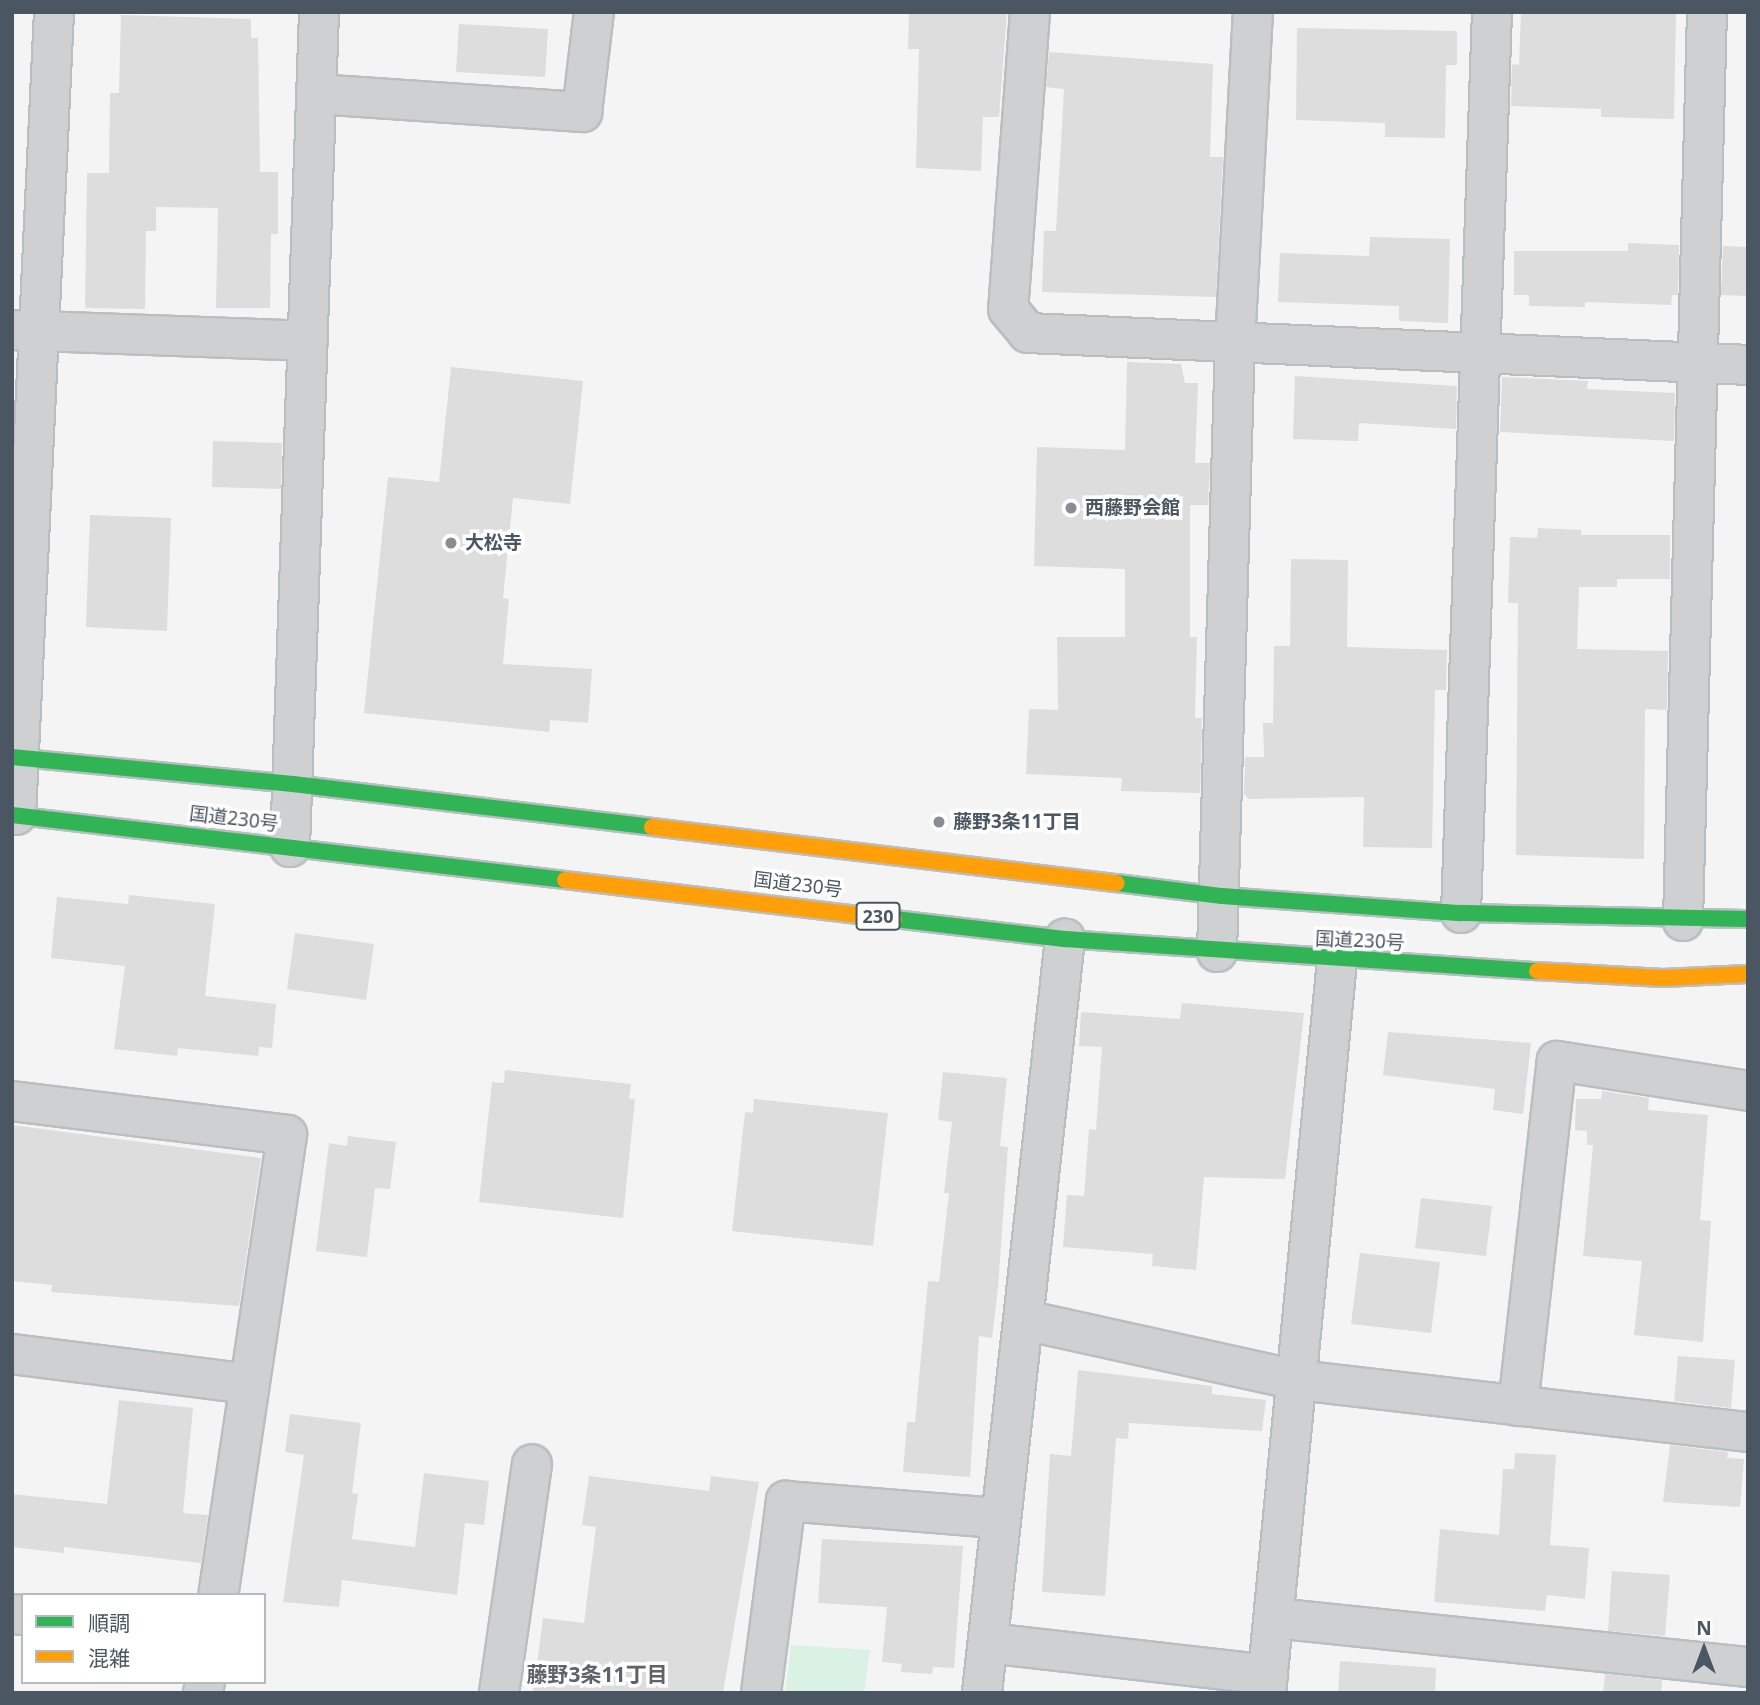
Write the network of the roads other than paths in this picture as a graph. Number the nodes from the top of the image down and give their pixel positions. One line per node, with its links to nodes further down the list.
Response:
1 (54, 12): 9 (street)
2 (319, 12): 8 (street)
3 (594, 12): 8 (street)
4 (1030, 12): 11 (street)
5 (1253, 12): 11 (street)
6 (1492, 12): 12 (street)
7 (1707, 12): 13 (street)
8 (317, 94): 10 (street)
9 (26, 331): 10 (street); 15 (street)
10 (308, 341): 16 (street)
11 (1235, 343): 12 (street); 19 (street)
12 (1480, 354): 13 (street); 20 (street)
13 (1698, 364): 14 (street); 22 (street)
14 (1748, 365)
15 (16, 758): 16 (highway, 国道230号); 17 (street)
16 (293, 785): 18 (street); 19 (highway, 国道230号)
17 (14, 815): 18 (highway, 国道230号 / 230)
18 (290, 847): 23 (highway, 国道230号 / 230)
19 (1222, 895): 20 (highway, 国道230号); 24 (street)
20 (1461, 913): 22 (highway, 国道230号)
21 (1748, 919): 22 (highway, 国道230号)
22 (1683, 921)
23 (1065, 939): 24 (highway, 国道230号 / 230); 29 (street)
24 (1217, 952): 25 (highway, 国道230号 / 230)
25 (1337, 961): 26 (highway, 国道230号 / 230); 31 (street)
26 (1748, 974)
27 (1748, 1091): 33 (street)
28 (12, 1101): 32 (street)
29 (1024, 1320): 31 (street); 36 (street)
30 (12, 1354): 32 (street)
31 (1298, 1380): 33 (street); 38 (street)
32 (249, 1384): 37 (street)
33 (1518, 1406): 34 (street)
34 (1748, 1432)
35 (533, 1464): 42 (street)
36 (999, 1518): 39 (street); 43 (street)
37 (218, 1593)
38 (1274, 1618): 40 (street); 41 (street)
39 (988, 1643): 41 (street); 44 (street)
40 (1748, 1668)
41 (1267, 1684)
42 (499, 1693)
43 (761, 1693)
44 (982, 1693)

